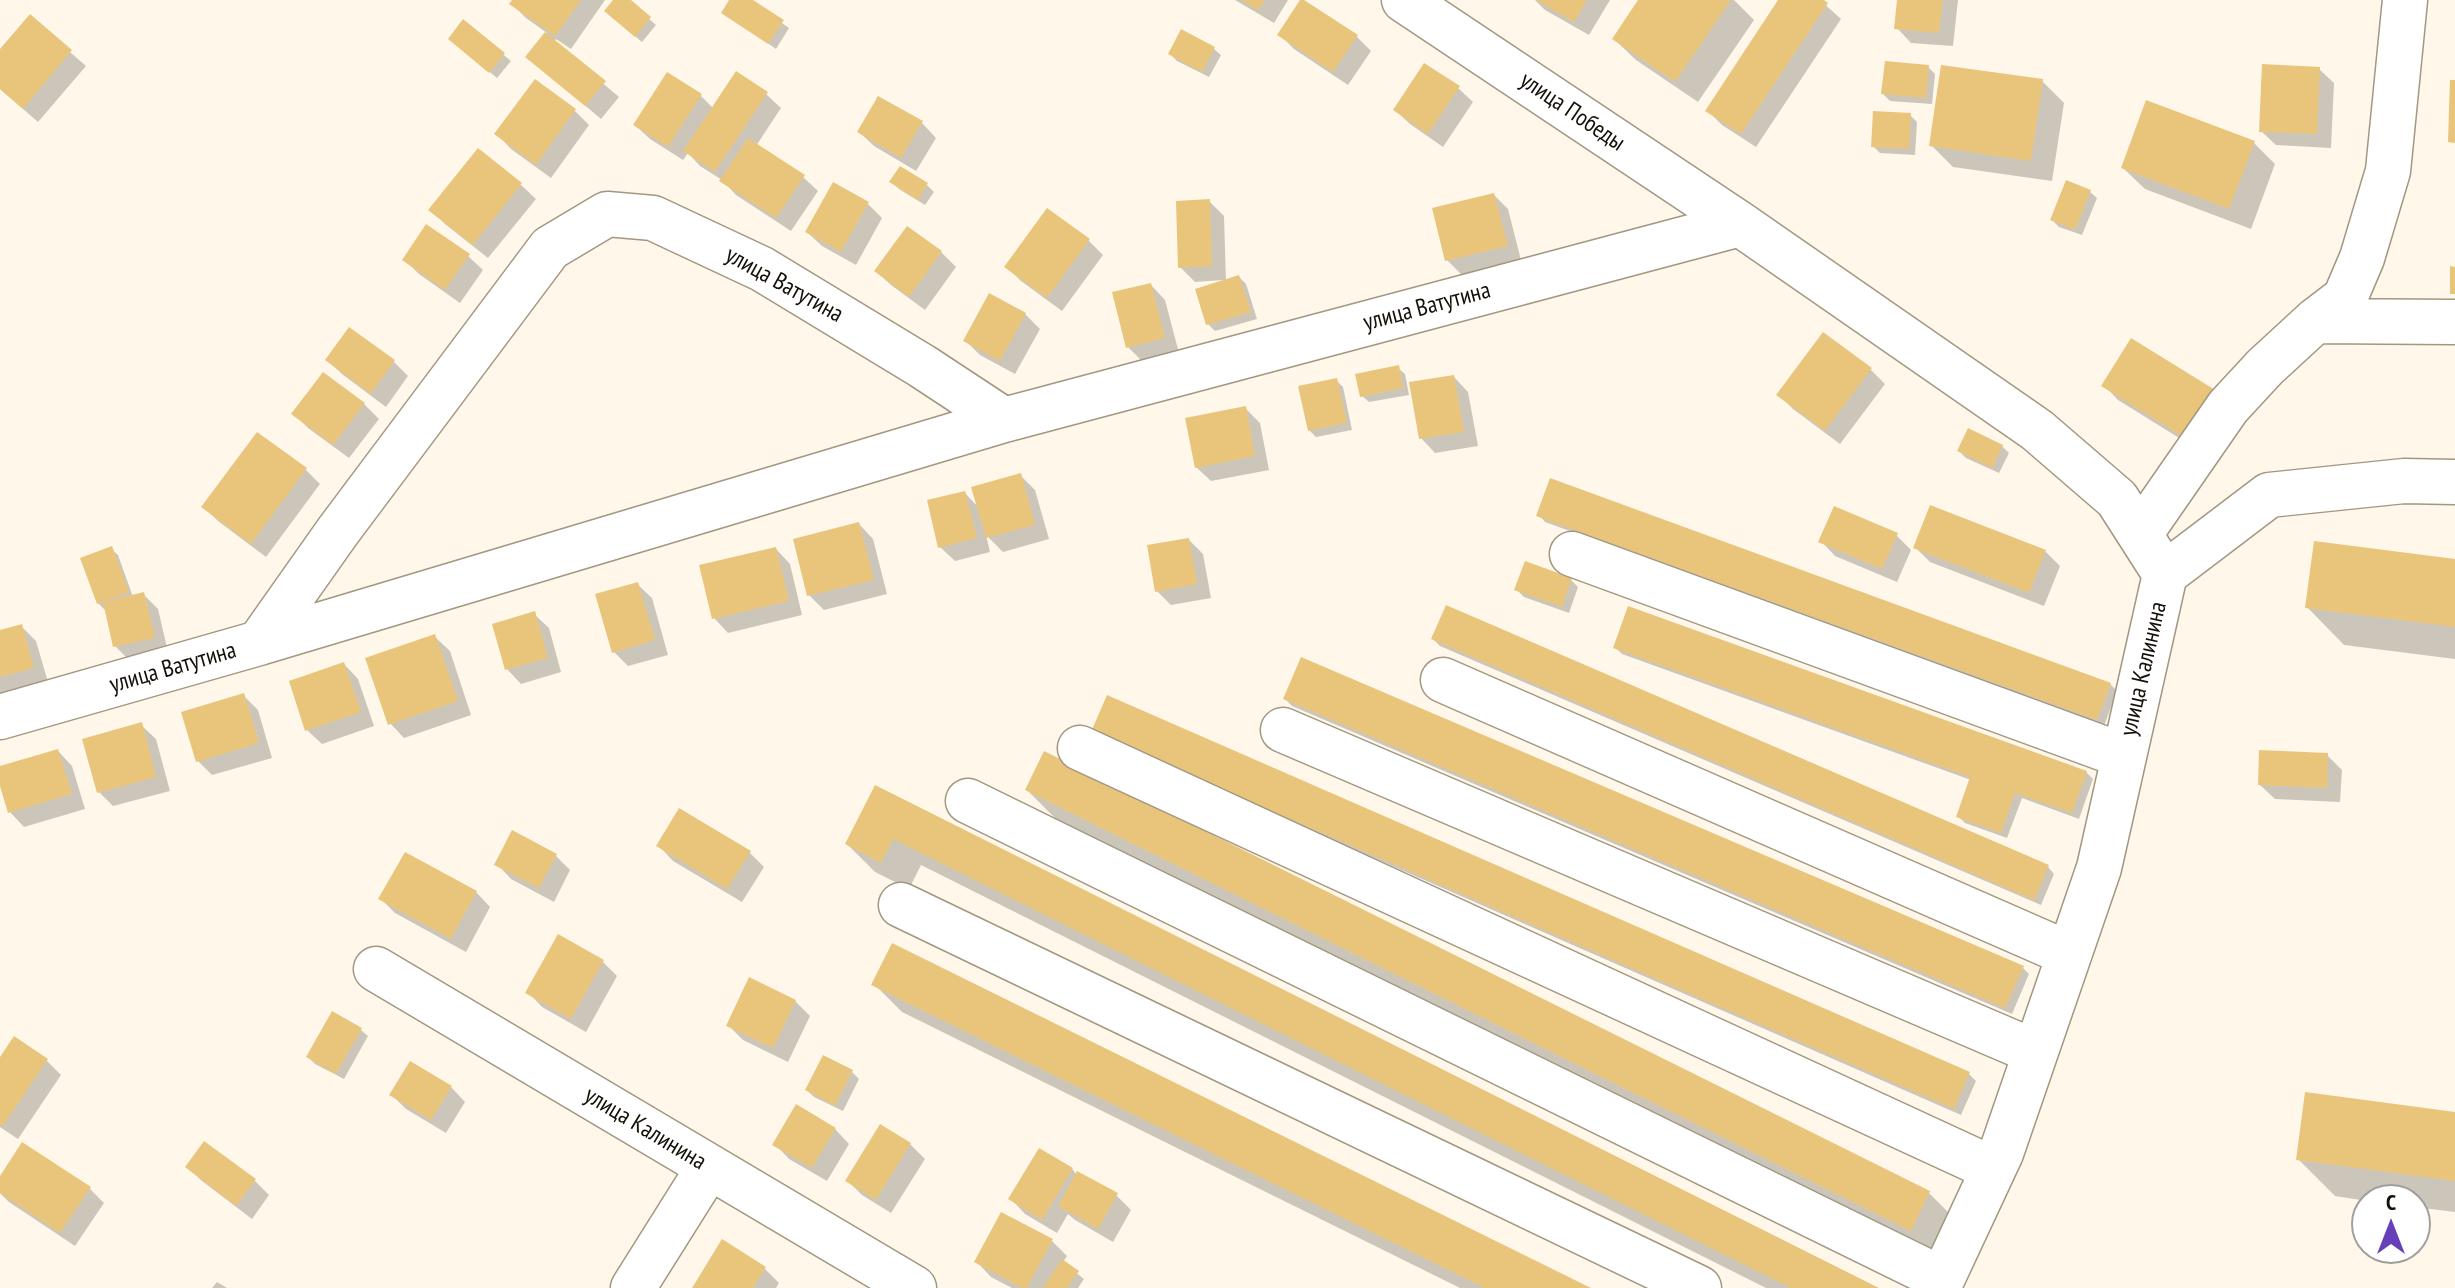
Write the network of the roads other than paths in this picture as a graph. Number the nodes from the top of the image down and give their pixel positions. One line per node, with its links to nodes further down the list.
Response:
1 (1404, 0): 3 (street, улица Победы)
2 (2405, 0): 4 (street)
3 (1740, 224): 6 (street, улица Ватутина); 8 (street, улица Калинина)
4 (2315, 321): 5 (street); 8 (street)
5 (2455, 322)
6 (1004, 420): 11 (street); 11 (street, улица Ватутина)
7 (2455, 482): 10 (street)
8 (2140, 534): 10 (street, улица Калинина)
9 (1572, 554): 16 (street)
10 (2165, 574): 16 (street, улица Калинина)
11 (259, 643): 13 (street, улица Ватутина)
12 (1443, 680): 19 (street)
13 (0, 717)
14 (1283, 730): 21 (street)
15 (1080, 748): 23 (street)
16 (2124, 756): 19 (street, улица Калинина)
17 (968, 801): 24 (street)
18 (901, 905): 27 (street)
19 (2069, 954): 21 (street, улица Калинина)
20 (376, 969): 22 (street, улица Калинина)
21 (2035, 1052): 23 (street, улица Калинина)
22 (709, 1167): 25 (street); 26 (street, улица Калинина)
23 (1993, 1169): 24 (street, улица Калинина)
24 (1940, 1284)
25 (633, 1288)
26 (914, 1288)
27 (1699, 1288)

